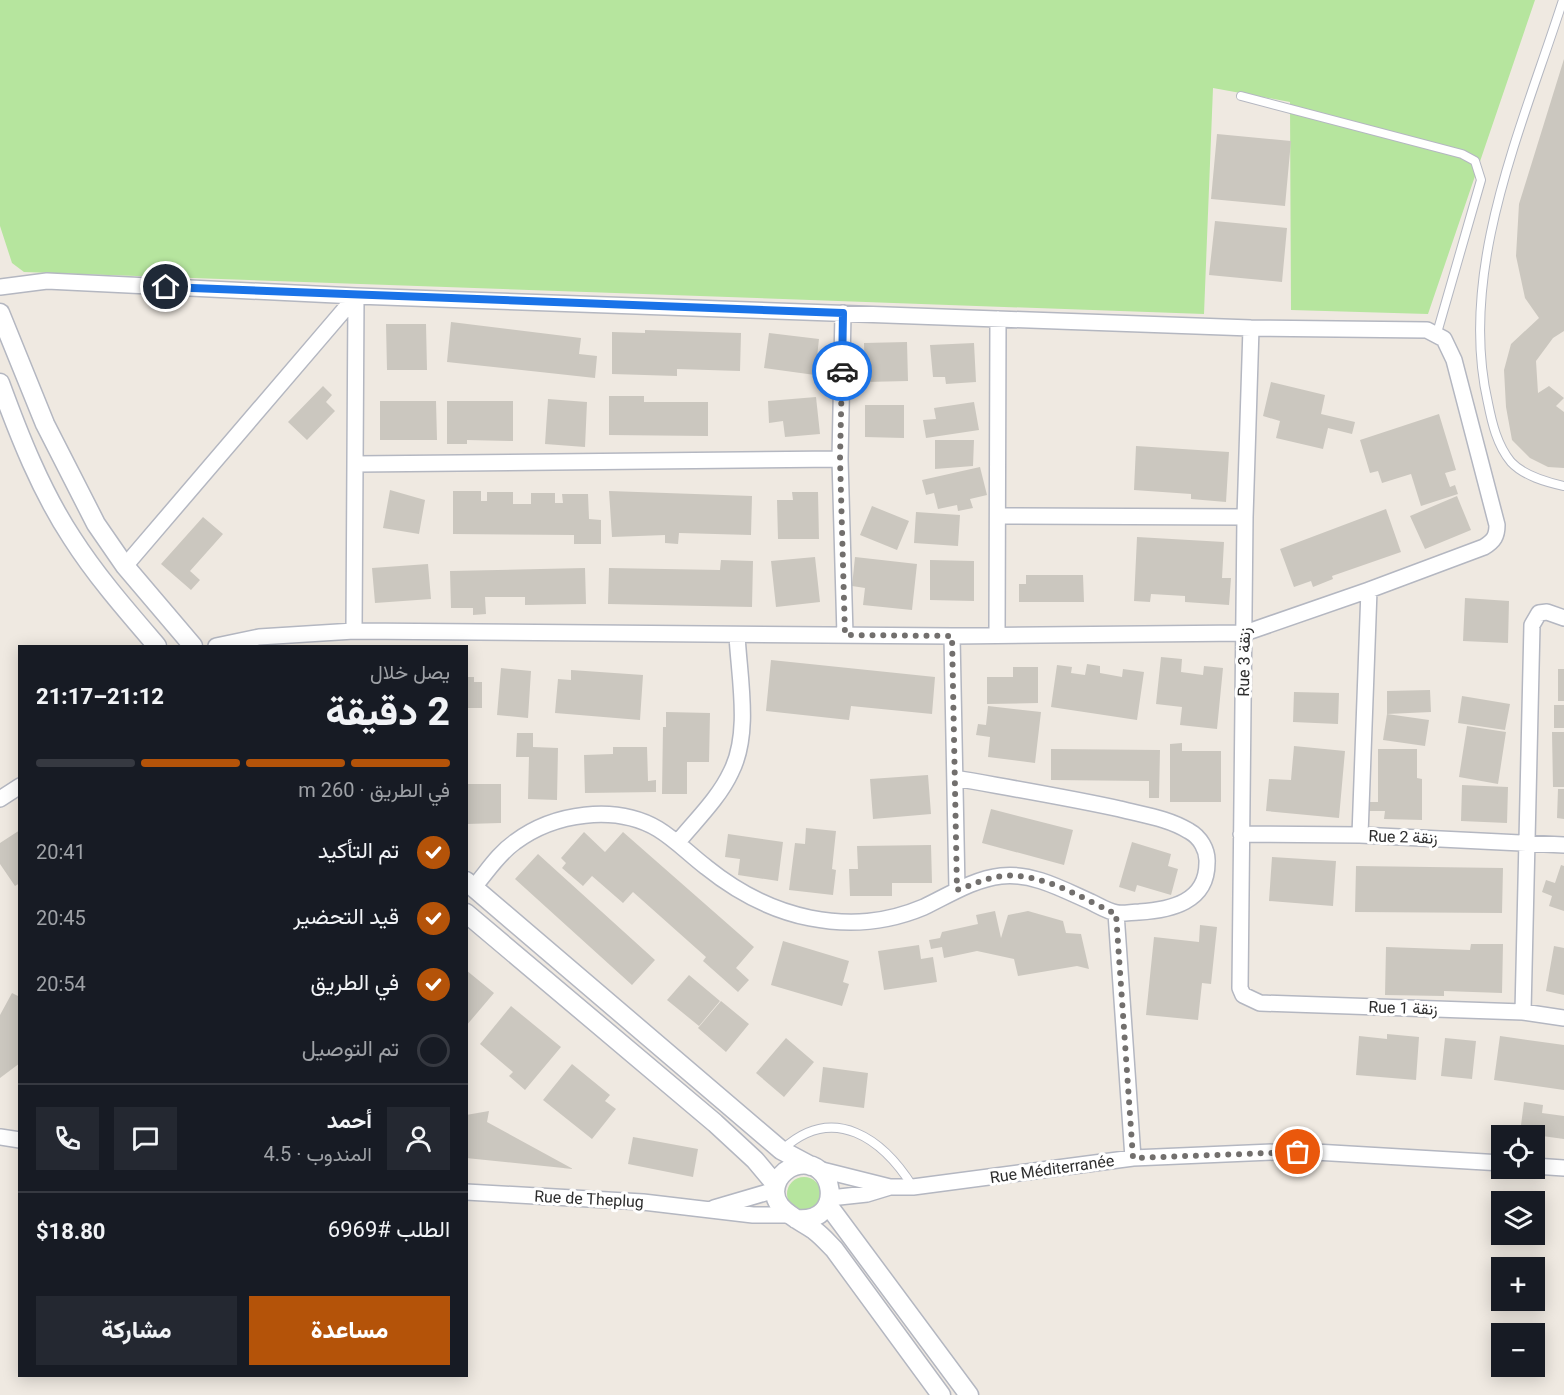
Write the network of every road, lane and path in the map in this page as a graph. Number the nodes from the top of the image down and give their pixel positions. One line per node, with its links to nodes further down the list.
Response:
1 (1563, 0): 13 (lane)
2 (1241, 96): 9 (lane)
3 (0, 287): 4 (street)
4 (356, 296): 6 (street); 12 (street); 16 (street)
5 (0, 313): 16 (street)
6 (843, 313): 7 (street); 11 (street)
7 (998, 319): 8 (street); 14 (street)
8 (1251, 328): 9 (street); 15 (street, Rue 3 زنقة)
9 (1437, 333): 17 (street)
10 (0, 383): 25 (street)
11 (840, 459): 12 (street); 22 (street)
12 (357, 464): 19 (street)
13 (1564, 486)
14 (998, 516): 15 (street); 23 (street)
15 (1245, 517): 20 (street, Rue 3 زنقة)
16 (125, 566): 26 (street)
17 (1369, 591): 20 (street); 32 (street)
18 (1564, 618): 34 (street)
19 (354, 631): 21 (street); 27 (street)
20 (1245, 633): 23 (street); 31 (street, Rue 3 زنقة)
21 (737, 635): 22 (street); 33 (street)
22 (845, 635): 24 (street)
23 (997, 635): 24 (street)
24 (952, 636): 28 (street)
25 (157, 645)
26 (192, 645)
27 (221, 645)
28 (955, 778): 37 (street); 38 (street)
29 (18, 787): 30 (street)
30 (0, 799)
31 (1241, 834): 32 (street, Rue 2 زنقة); 40 (street, Rue 3 زنقة)
32 (1360, 835): 34 (street, Rue 2 زنقة)
33 (678, 842): 36 (street); 37 (street)
34 (1525, 842): 35 (street, Rue 2 زنقة); 41 (street)
35 (1564, 845)
36 (470, 884): 45 (street)
37 (957, 890): 38 (street)
38 (1116, 914): 46 (street)
39 (468, 915): 53 (street)
40 (1243, 995): 41 (street, Rue 1 زنقة)
41 (1523, 1012): 42 (street, Rue 1 زنقة)
42 (1564, 1018)
43 (0, 1137): 44 (street)
44 (18, 1140)
45 (781, 1150): 49 (street); 52 (lane)
46 (1133, 1158): 47 (street, Rue Méditerranée); 52 (street, Rue Méditerranée)
47 (1491, 1162)
48 (1545, 1167): 50 (street)
49 (815, 1168): 51 (street, Rue Méditerranée); 53 (street); 55 (street)
50 (1564, 1168)
51 (890, 1187): 52 (street, Rue Méditerranée); 55 (street, Rue Méditerranée)
52 (913, 1187)
53 (776, 1188): 56 (street); 57 (street)
54 (468, 1192): 56 (street, Rue de Theplug)
55 (829, 1201): 57 (street); 59 (street)
56 (711, 1209): 57 (street)
57 (791, 1217): 58 (street)
58 (941, 1395)
59 (969, 1395)

